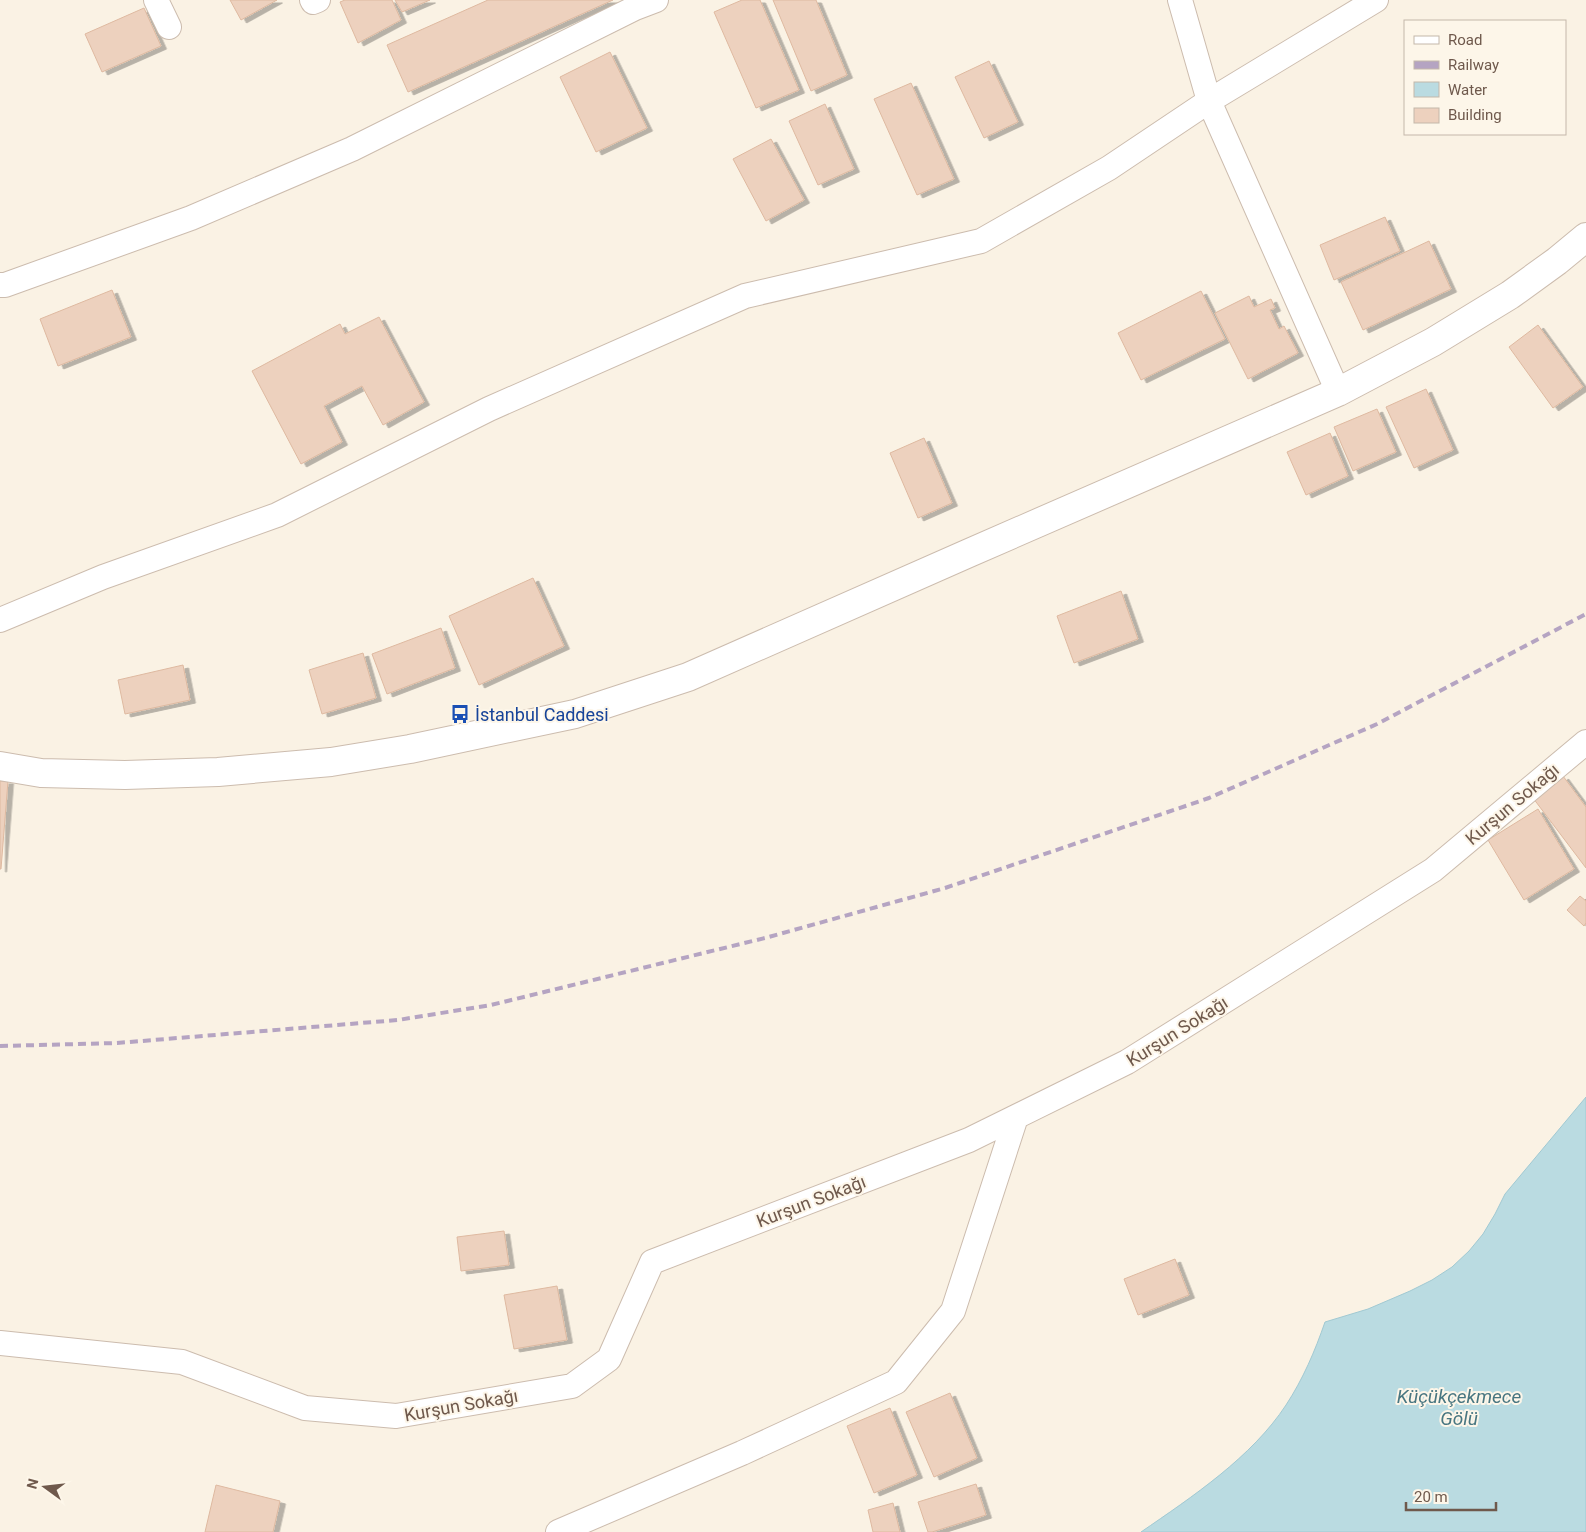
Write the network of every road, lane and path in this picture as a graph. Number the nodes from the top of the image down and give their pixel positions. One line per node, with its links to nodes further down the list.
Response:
1 (156, 0): 7 (street)
2 (312, 0): 3 (street)
3 (318, 0)
4 (656, 0): 10 (street)
5 (1180, 0): 8 (street)
6 (1376, 0): 8 (street)
7 (169, 27)
8 (1210, 100): 11 (street); 12 (street)
9 (1586, 237): 11 (street)
10 (0, 285)
11 (1338, 392): 14 (street)
12 (0, 620)
13 (1586, 742): 15 (street, Kurşun Sokağı)
14 (0, 766)
15 (1016, 1117): 16 (street, Kurşun Sokağı); 17 (street)
16 (0, 1343)
17 (558, 1532)

